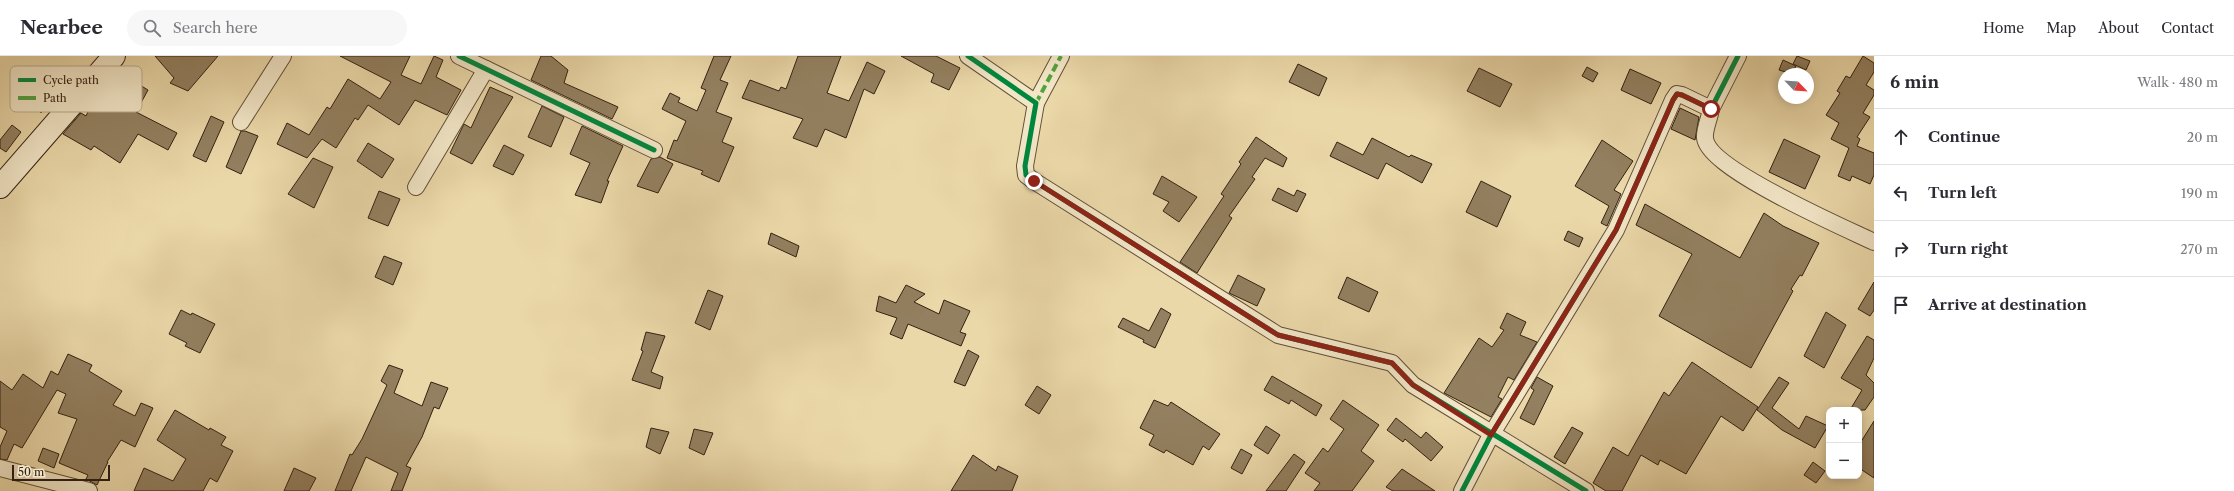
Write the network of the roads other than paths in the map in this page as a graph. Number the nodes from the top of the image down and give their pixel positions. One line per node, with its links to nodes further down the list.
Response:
1 (114, 56): 7 (street)
2 (283, 56): 12 (street)
3 (459, 56): 8 (street)
4 (968, 56): 9 (street)
5 (1061, 56): 9 (street)
6 (1738, 56): 10 (street)
7 (105, 66)
8 (486, 69): 13 (street); 15 (street)
9 (1036, 103): 17 (street)
10 (1711, 109): 16 (street); 17 (street)
11 (65, 112): 14 (street)
12 (241, 122)
13 (654, 150)
14 (0, 187)
15 (416, 187)
16 (1874, 242)
17 (1491, 435): 20 (street); 21 (street)
18 (0, 468): 19 (street)
19 (89, 491)
20 (1462, 491)
21 (1586, 491)

